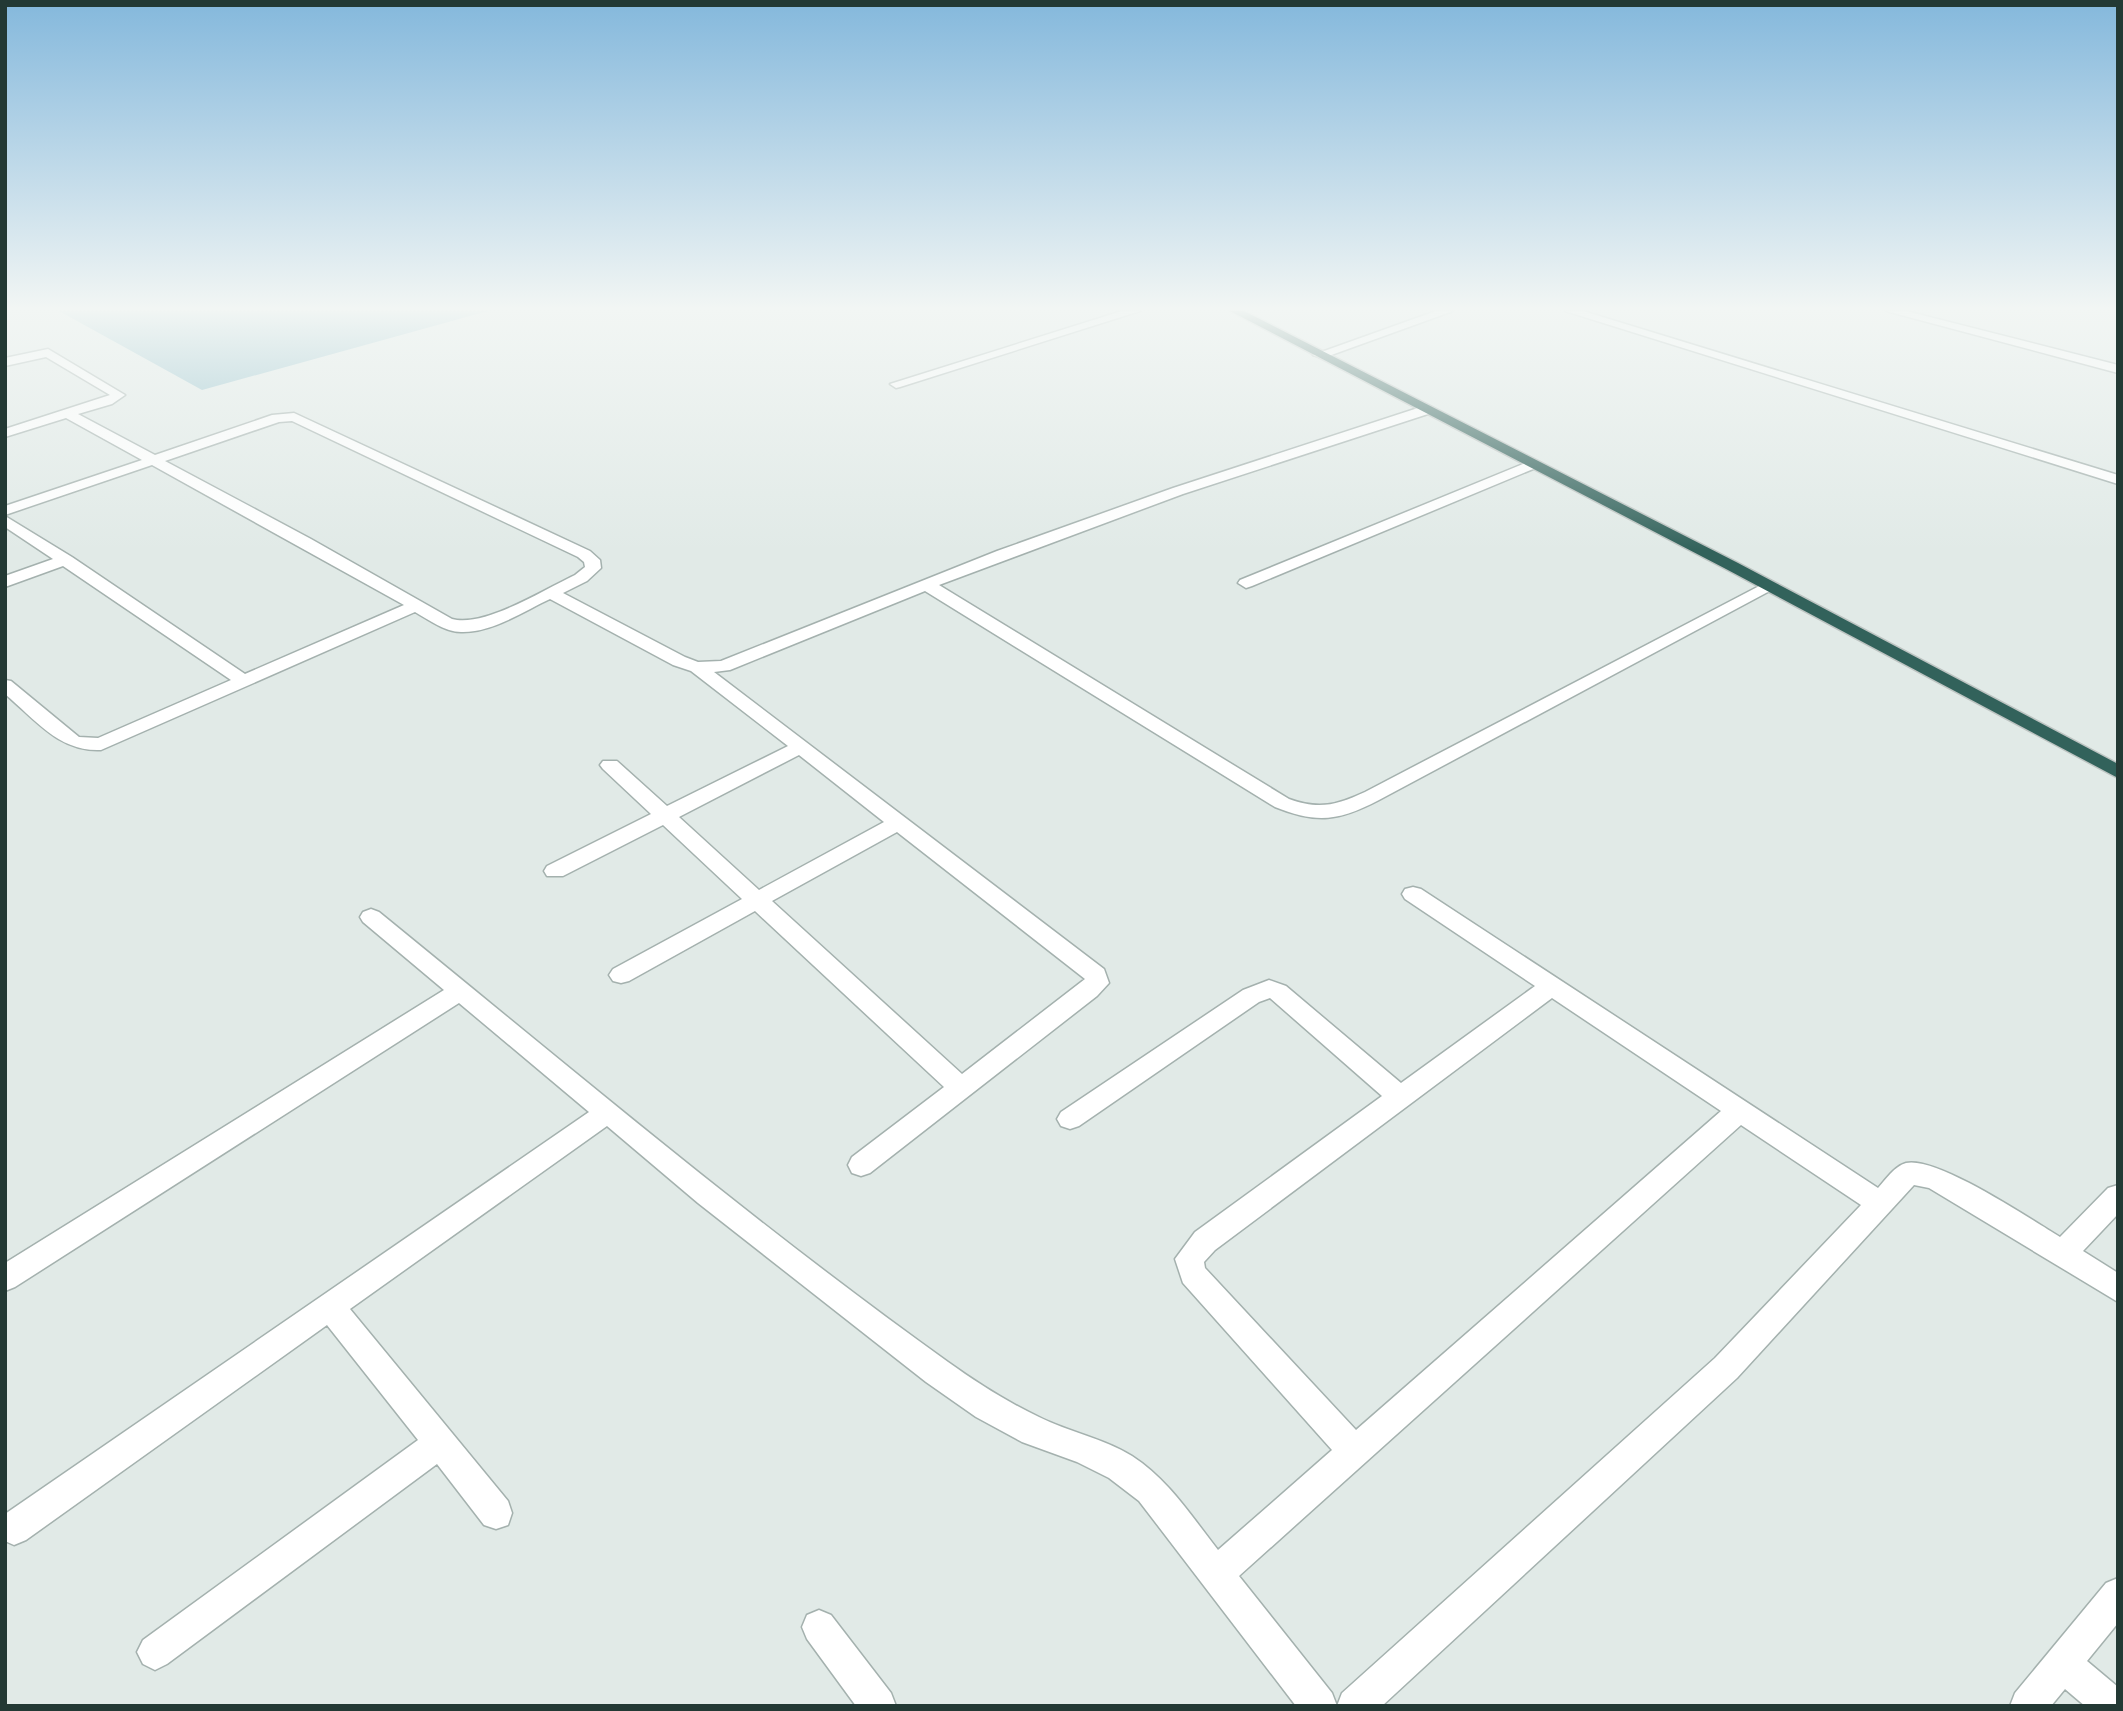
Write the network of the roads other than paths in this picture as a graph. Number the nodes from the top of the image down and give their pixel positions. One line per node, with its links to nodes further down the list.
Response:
1 (112, 391): 5 (street)
2 (1389, 391): 4 (highway)
3 (1829, 391): 9 (street)
4 (1426, 410): 8 (highway); 15 (street)
5 (68, 414): 6 (street); 7 (street)
6 (6, 432)
7 (153, 460): 10 (street); 17 (street); 18 (street)
8 (1533, 464): 14 (street); 16 (highway)
9 (2118, 480)
10 (5, 511)
11 (5, 520): 12 (street)
12 (66, 561): 13 (street); 20 (street)
13 (5, 582)
14 (1246, 583)
15 (927, 584): 16 (street); 19 (street)
16 (1771, 586): 24 (highway)
17 (550, 593): 18 (street); 19 (street)
18 (417, 605): 20 (street)
19 (697, 667): 22 (street)
20 (245, 682): 21 (street)
21 (5, 685)
22 (802, 747): 25 (street); 26 (street)
23 (610, 765): 25 (street)
24 (2118, 772)
25 (665, 815): 27 (street); 29 (street)
26 (899, 822): 29 (street); 34 (street)
27 (555, 870)
28 (1413, 894): 32 (street)
29 (755, 899): 31 (street); 34 (street)
30 (371, 917): 33 (street)
31 (621, 975)
32 (1551, 986): 35 (street); 36 (street)
33 (460, 991): 37 (street); 43 (street)
34 (961, 1088): 39 (street)
35 (1400, 1097): 38 (street); 47 (street)
36 (1739, 1111): 41 (street); 47 (street)
37 (608, 1112): 45 (street); 50 (street)
38 (1070, 1119)
39 (861, 1165)
40 (2118, 1196): 42 (street)
41 (1881, 1204): 42 (street); 57 (street)
42 (2058, 1250): 44 (street)
43 (5, 1278)
44 (2118, 1289)
45 (330, 1306): 46 (street); 49 (street)
46 (440, 1443): 48 (street); 53 (street)
47 (1355, 1452): 50 (street)
48 (496, 1513)
49 (14, 1528)
50 (1216, 1574): 56 (street)
51 (2118, 1595): 54 (street)
52 (819, 1627): 55 (street)
53 (155, 1652)
54 (2062, 1664): 58 (street); 59 (street)
55 (878, 1706)
56 (1319, 1706)
57 (1355, 1706)
58 (2028, 1706)
59 (2113, 1706)

